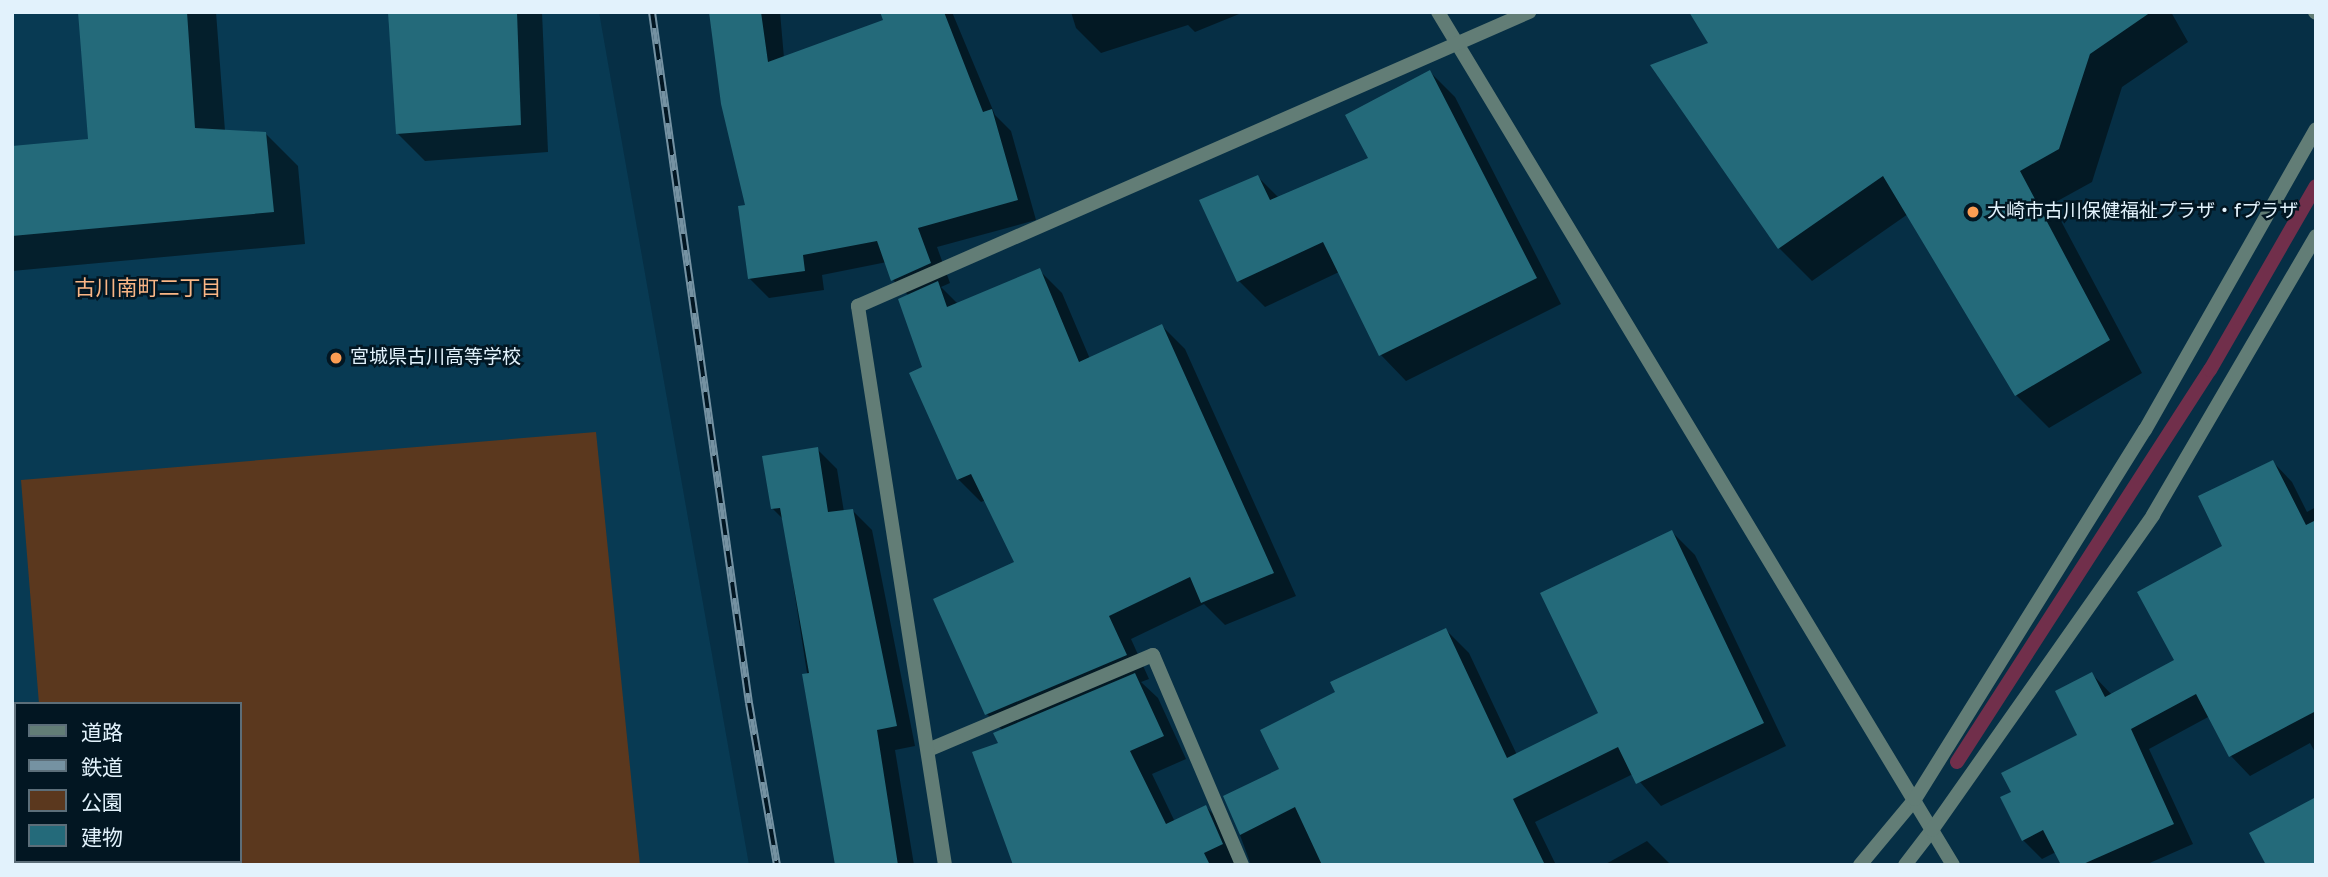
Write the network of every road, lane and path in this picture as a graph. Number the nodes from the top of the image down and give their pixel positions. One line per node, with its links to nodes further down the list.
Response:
1 (1438, 12): 3 (street)
2 (1529, 12): 3 (street)
3 (1457, 44): 6 (street); 7 (street)
4 (2316, 129): 7 (street)
5 (2316, 236): 8 (street)
6 (928, 750): 9 (street); 10 (street)
7 (1915, 799): 8 (street); 11 (street)
8 (1933, 830): 12 (street); 13 (street)
9 (945, 865)
10 (1242, 865)
11 (1860, 865)
12 (1905, 865)
13 (1953, 865)

